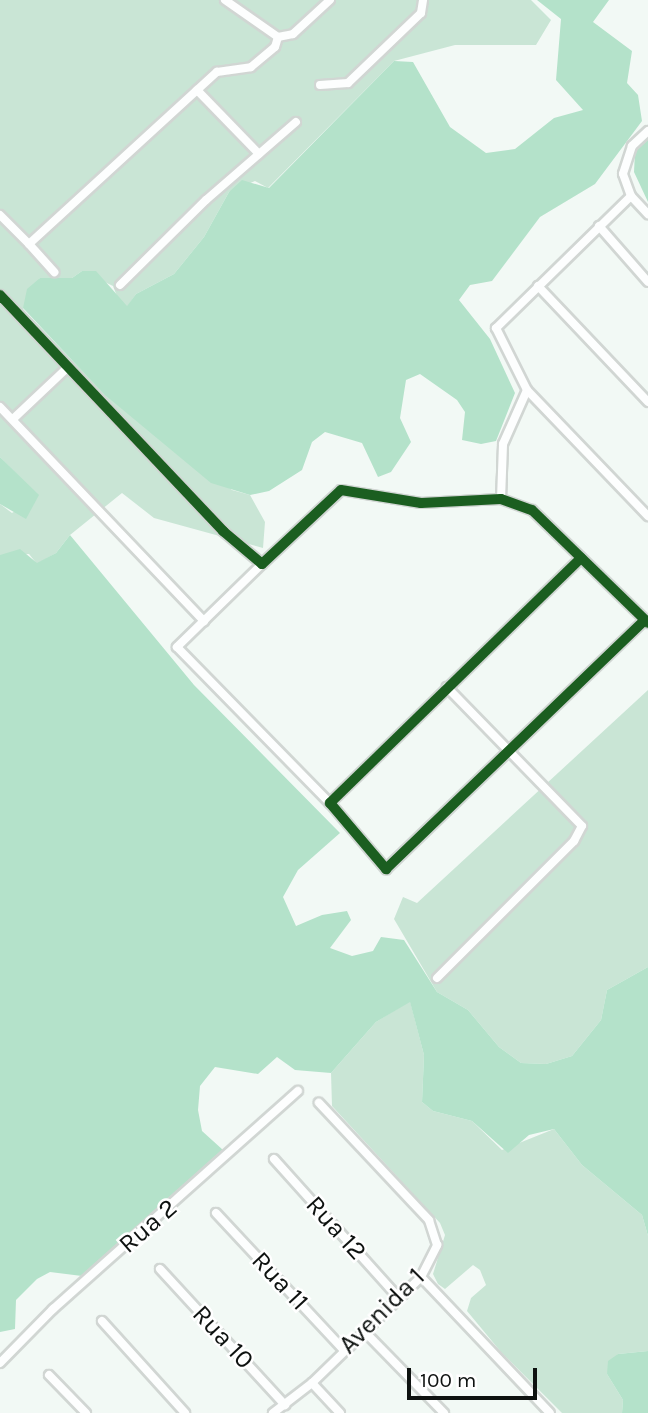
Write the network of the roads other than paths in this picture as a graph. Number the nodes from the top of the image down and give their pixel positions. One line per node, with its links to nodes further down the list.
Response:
1 (226, 0): 4 (street)
2 (330, 0): 4 (street)
3 (424, 0): 5 (street)
4 (278, 37): 6 (street)
5 (320, 85)
6 (197, 90): 9 (street); 14 (street)
7 (296, 122): 9 (street)
8 (648, 131): 10 (street)
9 (259, 154): 17 (street)
10 (631, 196): 11 (street); 13 (street)
11 (648, 214)
12 (0, 215): 14 (street)
13 (599, 226): 16 (street); 18 (street)
14 (29, 244): 15 (street)
15 (54, 272)
16 (648, 282)
17 (120, 285)
18 (538, 286): 21 (street); 22 (street)
19 (0, 295): 20 (street)
20 (68, 367): 24 (street); 28 (street)
21 (527, 390): 25 (street); 26 (street)
22 (648, 402)
23 (0, 407): 24 (street)
24 (13, 419): 29 (street)
25 (501, 499): 27 (street); 28 (street)
26 (648, 516)
27 (581, 558): 30 (street); 31 (street)
28 (262, 564): 29 (street)
29 (204, 621): 33 (street)
30 (646, 622): 32 (street)
31 (447, 687): 32 (street); 33 (street)
32 (508, 751): 33 (street); 34 (street)
33 (330, 803)
34 (437, 978)
35 (298, 1091): 45 (street, Rua 2)
36 (319, 1103): 40 (street, Avenida 1)
37 (274, 1159): 41 (street, Rua 12)
38 (216, 1213): 44 (street, Rua 11)
39 (160, 1269): 48 (street, Rua 10)
40 (421, 1277): 41 (street, Avenida 1); 54 (street)
41 (398, 1297): 43 (street, Avenida 1)
42 (102, 1321): 50 (street)
43 (363, 1330): 44 (street, Avenida 1); 53 (street)
44 (344, 1349): 47 (street, Avenida 1)
45 (0, 1363)
46 (48, 1375): 49 (street)
47 (312, 1383): 48 (street, Avenida 1); 52 (street)
48 (285, 1405): 51 (street, Avenida 1)
49 (86, 1413)
50 (185, 1413)
51 (273, 1413)
52 (340, 1413)
53 (444, 1413)
54 (550, 1413)

